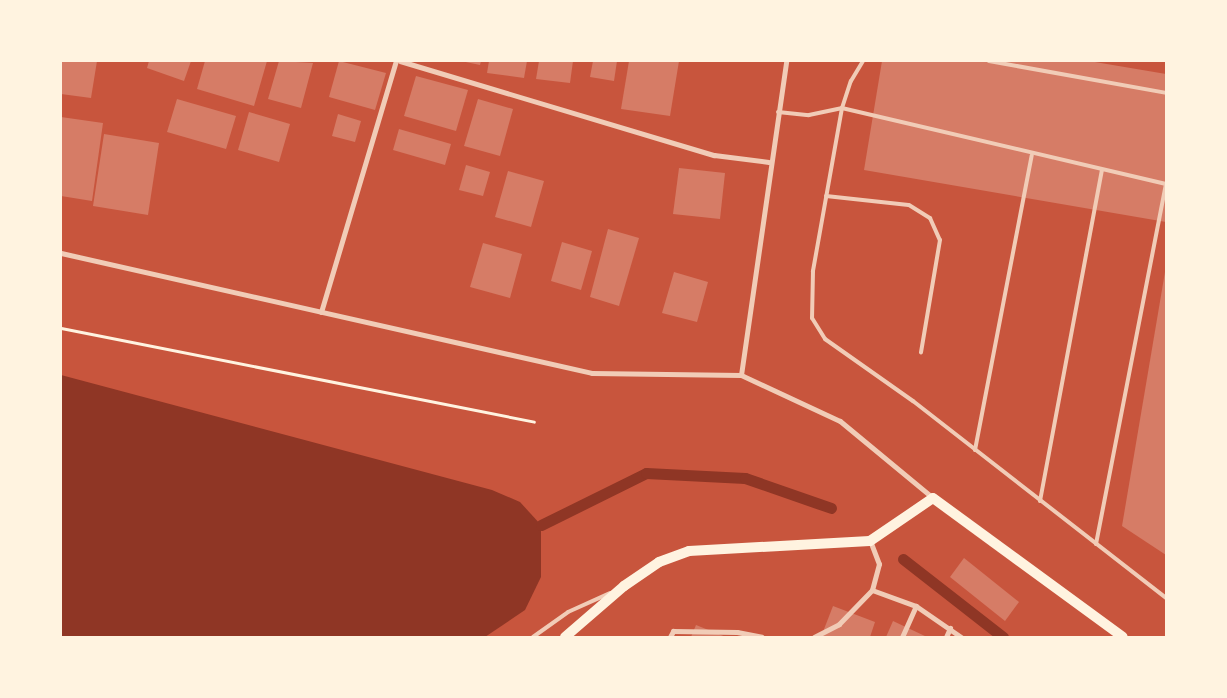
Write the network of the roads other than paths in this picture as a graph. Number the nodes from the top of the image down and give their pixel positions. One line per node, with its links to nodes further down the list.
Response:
1 (396, 61): 15 (street)
2 (400, 61): 10 (street)
3 (786, 61): 8 (street)
4 (863, 61): 7 (lane)
5 (989, 61): 6 (lane)
6 (1166, 93)
7 (842, 108): 8 (lane); 9 (lane); 13 (lane)
8 (778, 112): 10 (street)
9 (1032, 155): 11 (lane); 18 (lane)
10 (769, 162): 17 (street)
11 (1102, 170): 12 (lane); 20 (lane)
12 (1166, 185): 22 (lane)
13 (826, 196): 16 (lane); 18 (lane)
14 (61, 253): 15 (street)
15 (321, 312): 17 (street)
16 (921, 352)
17 (741, 375): 19 (street)
18 (975, 450): 20 (lane)
19 (934, 498): 21 (main road); 36 (main road)
20 (1040, 501): 22 (lane)
21 (870, 541): 23 (main road); 24 (street)
22 (1096, 544): 25 (lane)
23 (624, 586): 28 (lane); 29 (main road)
24 (872, 590): 26 (street); 32 (street)
25 (1166, 598)
26 (916, 606): 27 (street); 33 (street)
27 (950, 628): 34 (street); 35 (street)
28 (533, 637)
29 (565, 637)
30 (670, 637): 31 (street)
31 (762, 637)
32 (814, 637)
33 (902, 637)
34 (946, 637)
35 (961, 637)
36 (1123, 637)

